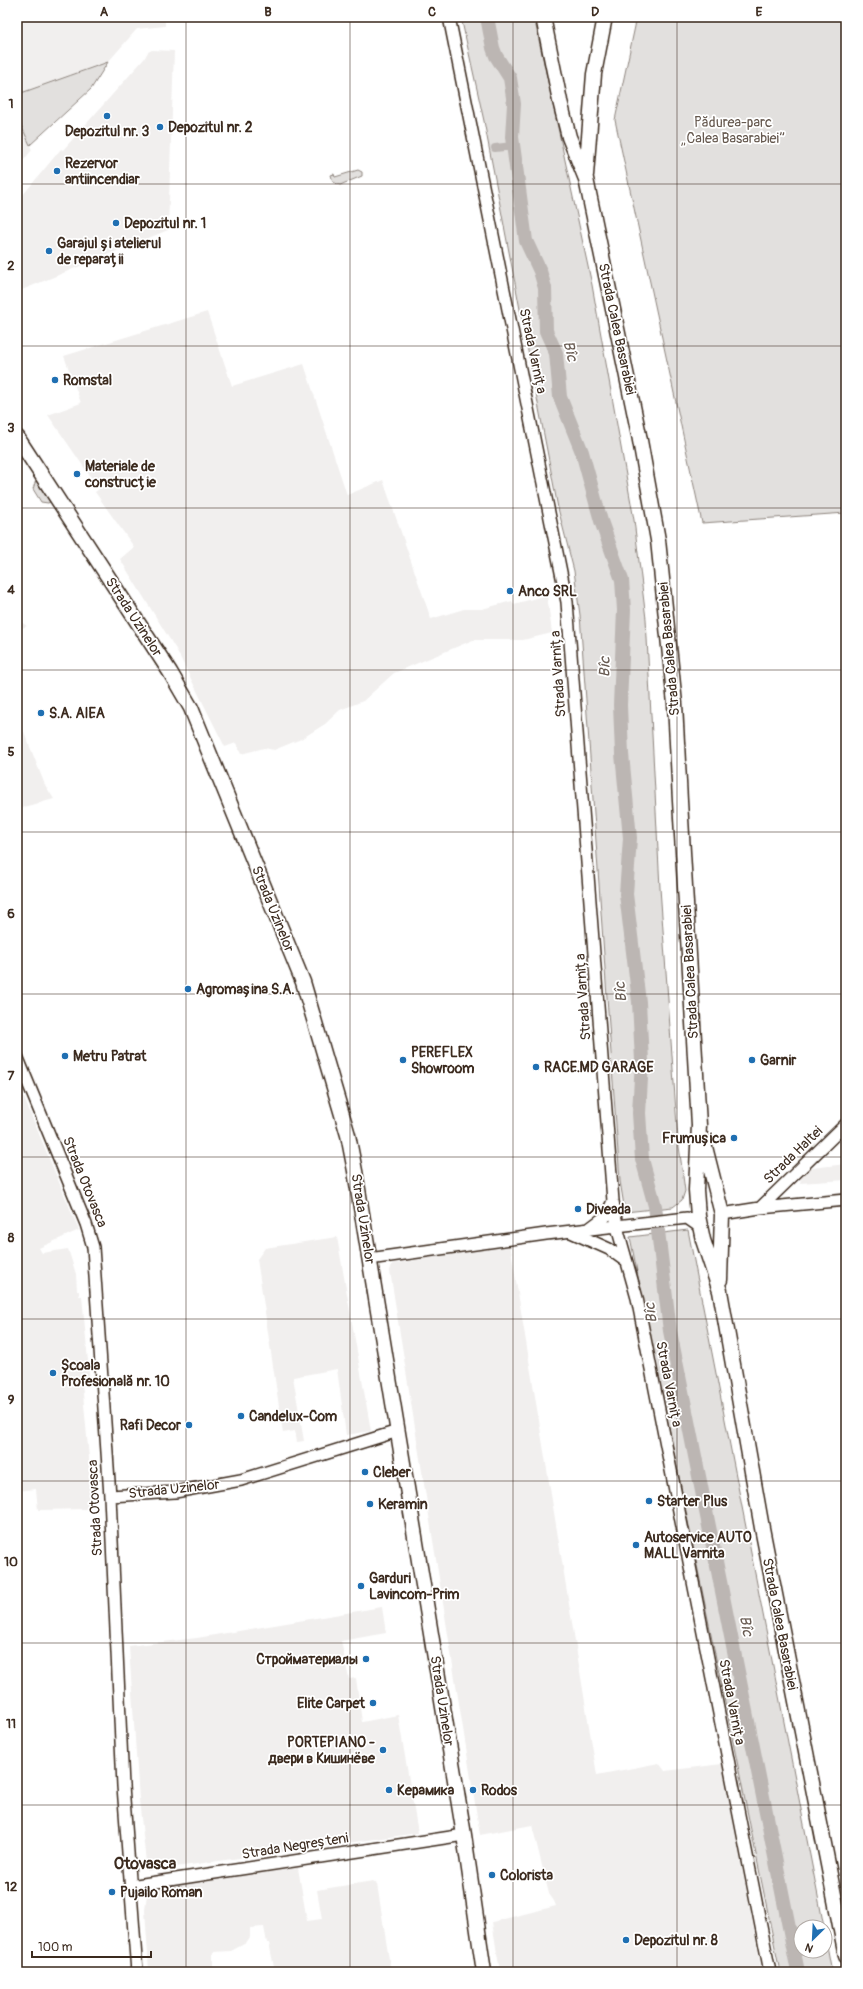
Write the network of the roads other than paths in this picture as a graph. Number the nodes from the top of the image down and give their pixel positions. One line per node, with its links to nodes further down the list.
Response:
1 (449, 17): 10 (street, Strada Varnița)
2 (543, 17): 4 (main road, Strada Calea Basarabiei)
3 (605, 17): 4 (main road, Strada Calea Basarabiei)
4 (586, 179): 8 (main road, Strada Calea Basarabiei)
5 (17, 437): 19 (main road, Strada Uzinelor)
6 (17, 1056): 23 (street, Strada Otovasca)
7 (846, 1124): 12 (street, Strada Haltei)
8 (699, 1125): 11 (main road, Strada Calea Basarabiei); 13 (main road, Strada Calea Basarabiei)
9 (846, 1200): 12 (street, Strada Haltei)
10 (613, 1201): 15 (street, Strada Varnița); 17 (street)
11 (697, 1205): 13 (main road); 14 (street); 16 (main road, Strada Calea Basarabiei)
12 (760, 1208): 13 (street, Strada Haltei)
13 (721, 1214): 16 (main road); 21 (main road, Strada Calea Basarabiei)
14 (683, 1219): 15 (street); 16 (street)
15 (622, 1226): 17 (street); 20 (street, Strada Varnița)
16 (700, 1227): 21 (main road, Strada Calea Basarabiei)
17 (589, 1229): 18 (street)
18 (569, 1231): 19 (street); 20 (street)
19 (369, 1259): 22 (main road, Strada Uzinelor)
20 (627, 1262): 29 (street, Strada Varnița)
21 (720, 1291): 26 (main road, Strada Calea Basarabiei)
22 (398, 1431): 23 (street, Strada Uzinelor); 24 (main road, Strada Uzinelor)
23 (110, 1496): 25 (street, Strada Otovasca)
24 (464, 1835): 25 (street, Strada Negreșteni); 28 (main road, Strada Uzinelor)
25 (130, 1886): 27 (street, Strada Otovasca)
26 (846, 1956)
27 (137, 1972)
28 (484, 1972)
29 (770, 1972)

